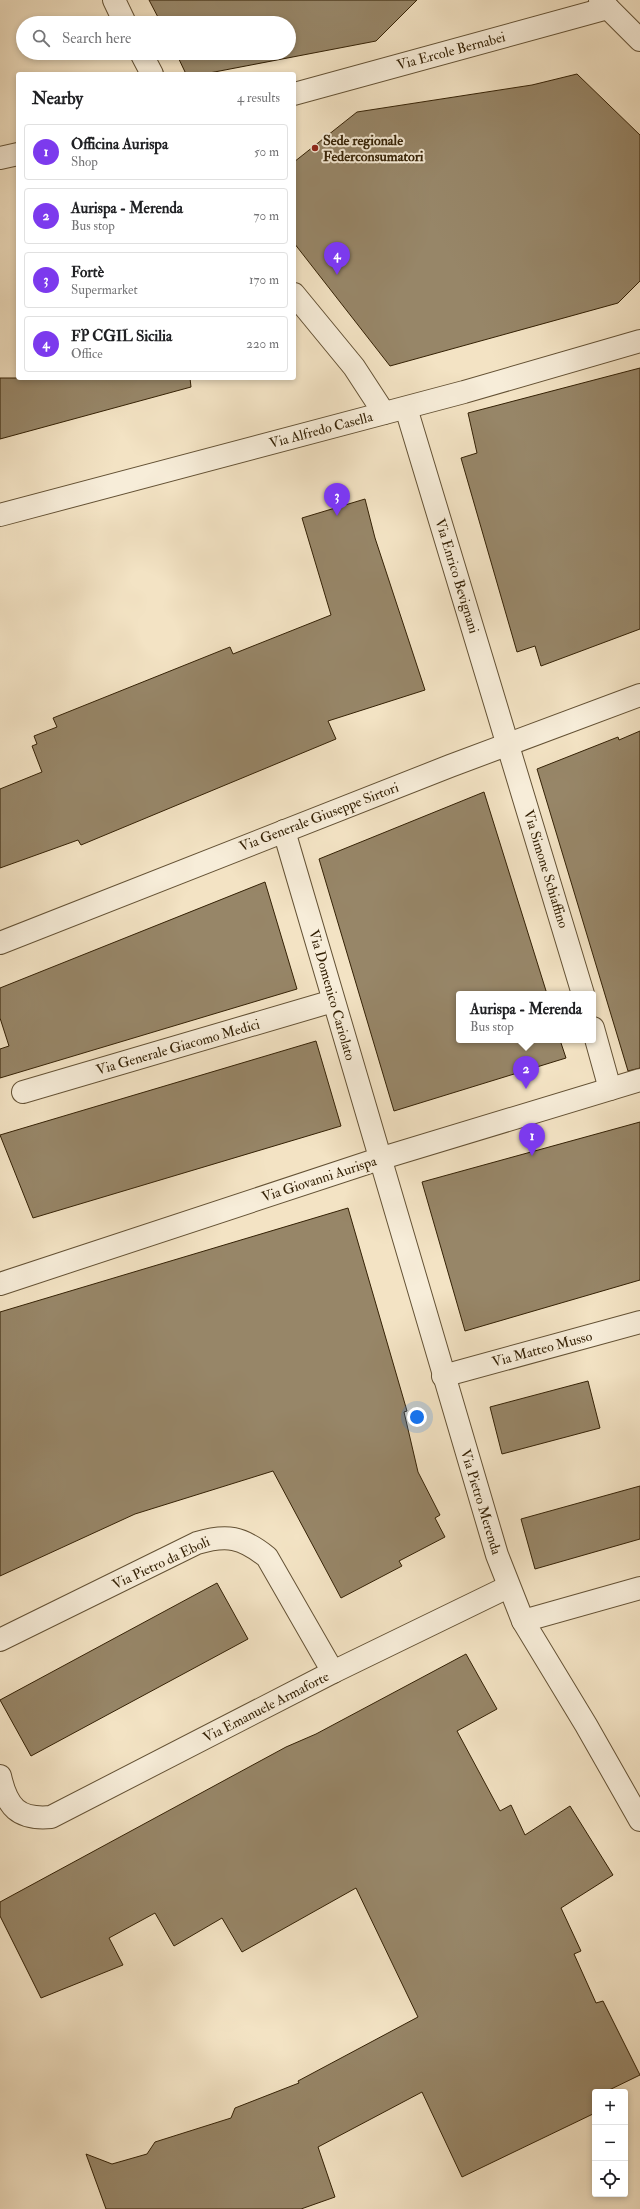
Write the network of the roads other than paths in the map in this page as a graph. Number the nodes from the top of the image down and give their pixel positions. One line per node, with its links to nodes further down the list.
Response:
1 (114, 0): 3 (street)
2 (604, 4): 4 (street); 7 (street, Via Ercole Bernabei)
3 (122, 16)
4 (640, 40)
5 (145, 60): 6 (street)
6 (151, 72)
7 (296, 93)
8 (16, 154): 9 (street)
9 (0, 158)
10 (296, 296): 13 (street)
11 (640, 341): 12 (street, Via Alfredo Casella)
12 (406, 408): 13 (street, Via Alfredo Casella); 16 (street, Via Enrico Bevignani)
13 (384, 414): 14 (street, Via Alfredo Casella)
14 (0, 515)
15 (640, 695): 16 (street, Via Generale Giuseppe Sirtori)
16 (508, 744): 17 (street, Via Generale Giuseppe Sirtori); 19 (street, Via Simone Schiaffino)
17 (284, 831): 18 (street, Via Generale Giuseppe Sirtori); 20 (street, Via Domenico Cariolato)
18 (0, 943)
19 (582, 991)
20 (333, 1001): 24 (street, Via Generale Giacomo Medici); 25 (street, Via Domenico Cariolato)
21 (596, 1039): 23 (street)
22 (640, 1080): 23 (street, Via Giovanni Aurispa)
23 (610, 1089): 25 (street, Via Giovanni Aurispa)
24 (22, 1092)
25 (379, 1159): 26 (street, Via Giovanni Aurispa); 28 (street, Via Pietro Merenda)
26 (0, 1284)
27 (640, 1322): 28 (street, Via Matteo Musso)
28 (443, 1376): 29 (street, Via Pietro Merenda)
29 (508, 1586): 31 (street, Via Pietro Merenda); 33 (street, Via Emanuele Armaforte)
30 (640, 1588): 31 (street)
31 (523, 1621): 35 (street, Via Pietro Merenda)
32 (0, 1640): 33 (street, Via Pietro da Eboli)
33 (333, 1672): 34 (street, Via Emanuele Armaforte)
34 (0, 1776)
35 (640, 1820)

